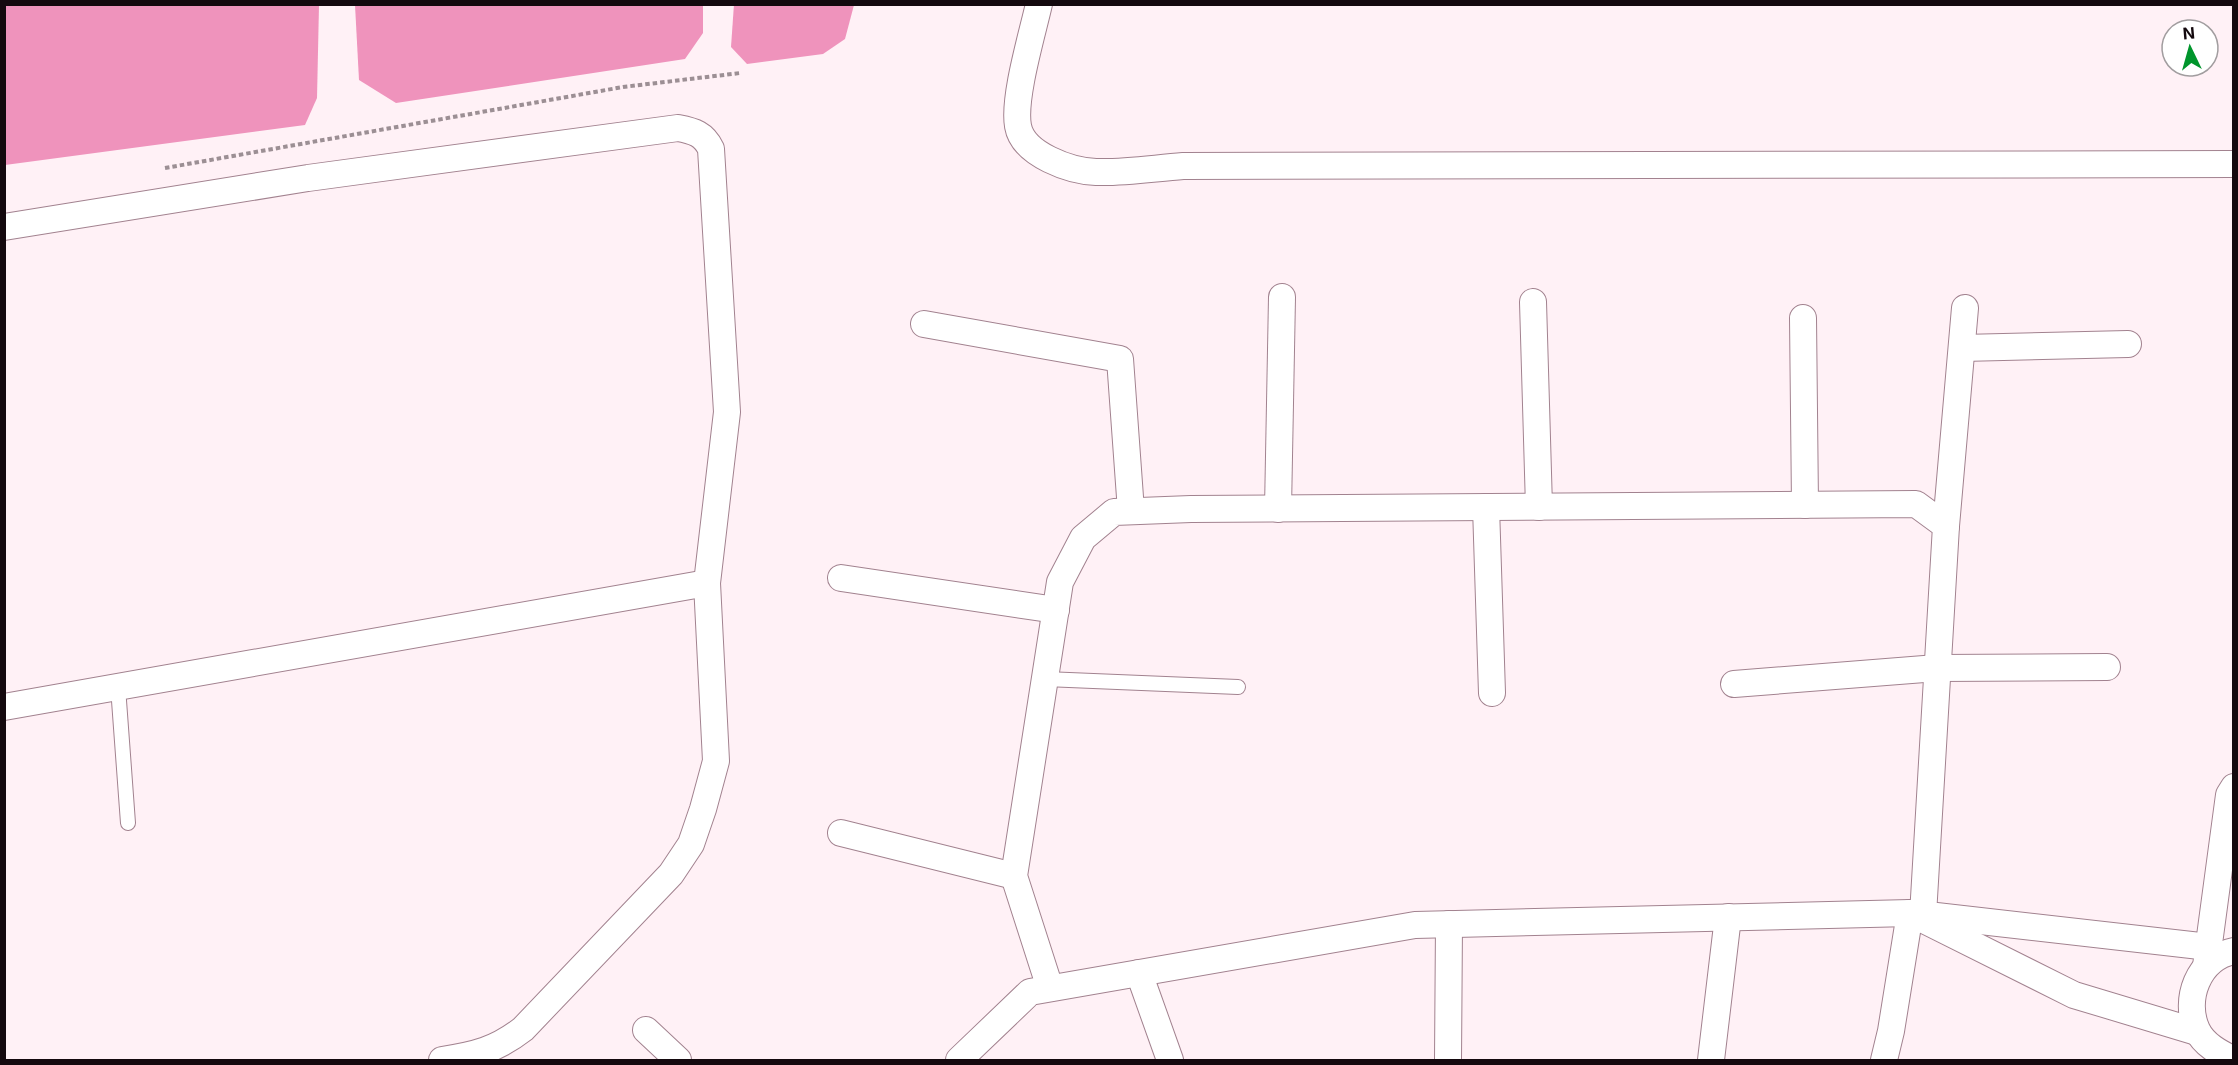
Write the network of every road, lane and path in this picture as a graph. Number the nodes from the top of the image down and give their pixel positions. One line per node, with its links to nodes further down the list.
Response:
1 (1039, 4): 3 (street)
2 (740, 73): 4 (path)
3 (2234, 164)
4 (156, 169)
5 (4, 227): 20 (street)
6 (1282, 297): 16 (street)
7 (1533, 302): 15 (street)
8 (1965, 308): 12 (street)
9 (1803, 318): 13 (street)
10 (924, 324): 17 (street)
11 (2128, 344): 12 (street)
12 (1962, 348): 18 (street)
13 (1805, 505): 15 (street); 18 (street)
14 (1486, 507): 15 (street); 16 (street); 28 (street)
15 (1539, 507)
16 (1278, 509): 17 (street)
17 (1131, 512): 21 (street)
18 (1946, 526): 23 (street)
19 (842, 578): 21 (street)
20 (707, 583): 26 (street); 42 (street)
21 (1056, 610): 24 (street)
22 (2107, 667): 23 (street)
23 (1937, 668): 25 (street); 34 (street)
24 (1045, 679): 27 (lane); 33 (street)
25 (1734, 684)
26 (117, 687): 29 (street); 31 (lane)
27 (1238, 687)
28 (1492, 693)
29 (4, 707)
30 (2234, 787): 37 (street)
31 (128, 823)
32 (841, 833): 33 (street)
33 (1014, 876): 39 (street)
34 (1917, 914): 35 (street); 37 (street); 41 (street); 48 (street)
35 (1728, 917): 36 (street); 47 (street)
36 (1449, 924): 38 (street); 46 (street)
37 (2216, 955): 41 (street)
38 (1139, 972): 39 (street); 45 (street)
39 (1050, 988): 44 (street)
40 (646, 1030): 43 (street)
41 (2198, 1032): 49 (street)
42 (442, 1060)
43 (678, 1060)
44 (959, 1060)
45 (1170, 1060)
46 (1448, 1060)
47 (1711, 1060)
48 (1884, 1060)
49 (2234, 1060)

